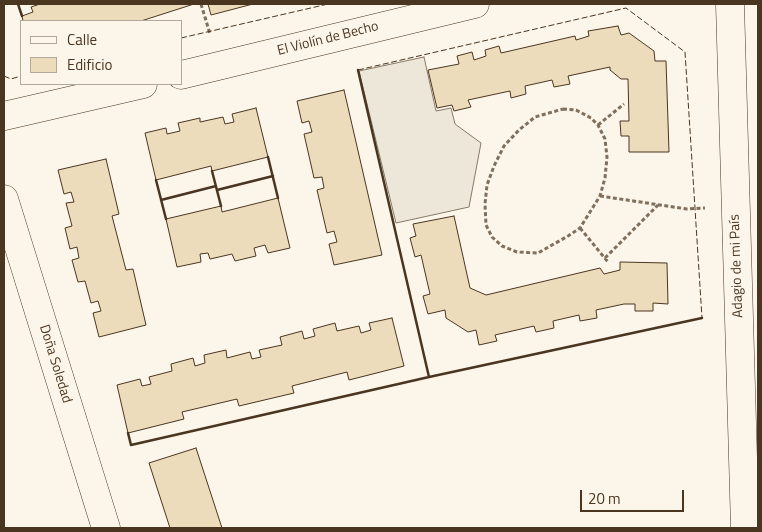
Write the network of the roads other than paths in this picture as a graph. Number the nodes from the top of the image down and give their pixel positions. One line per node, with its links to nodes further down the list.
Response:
1 (475, 4): 3 (street, El Violín de Becho)
2 (730, 4): 8 (street, Adagio de mi País)
3 (182, 74)
4 (139, 85): 5 (street)
5 (4, 116)
6 (4, 199): 7 (street, Doña Soledad)
7 (106, 528)
8 (745, 528)

